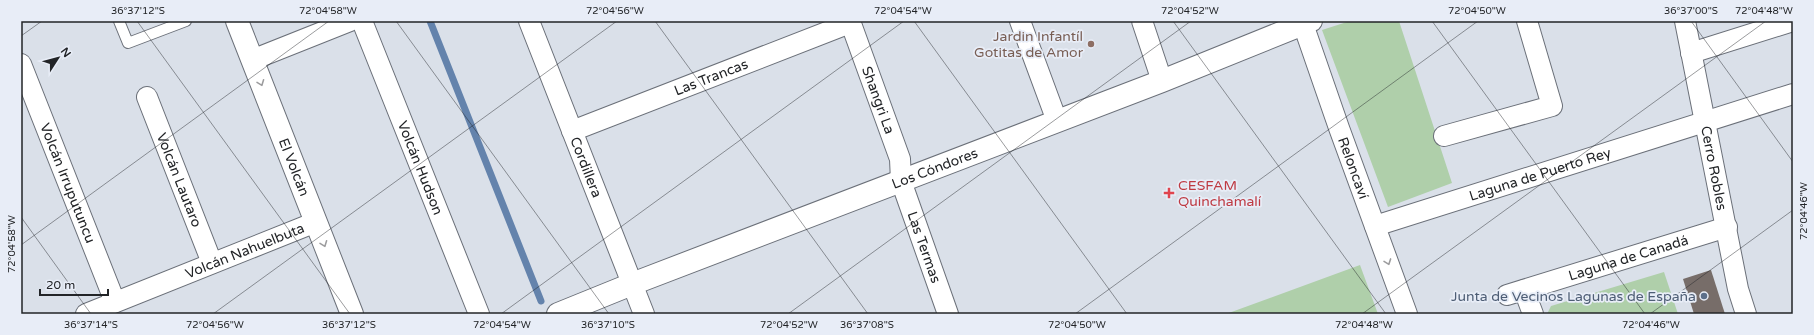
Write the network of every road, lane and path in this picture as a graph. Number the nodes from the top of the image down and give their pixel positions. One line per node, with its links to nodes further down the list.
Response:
1 (120, 21): 2 (lane)
2 (186, 21)
3 (237, 21): 15 (street, El Volcán)
4 (350, 21): 15 (street)
5 (362, 21): 33 (street, Volcán Hudson)
6 (529, 21): 22 (street, Cordillera)
7 (1020, 21): 20 (street)
8 (1142, 21): 17 (street)
9 (1527, 21): 23 (street)
10 (1685, 21): 14 (street, Cerro Robles)
11 (1793, 21): 14 (street)
12 (850, 22): 22 (street, Las Trancas); 24 (street, Shangri La)
13 (1306, 22): 17 (street, Los Cóndores); 26 (street, Reloncaví)
14 (1691, 53): 21 (street, Cerro Robles)
15 (252, 60): 25 (street, El Volcán, one-way to 25)
16 (21, 64): 30 (street, Volcán Irruputuncu)
17 (1162, 81): 20 (street, Los Cóndores)
18 (1793, 94): 21 (street, Laguna de Puerto Rey)
19 (147, 97): 28 (street, Volcán Lautaro)
20 (1057, 121): 24 (street, Los Cóndores)
21 (1705, 121): 26 (street, Laguna de Puerto Rey); 27 (street, Cerro Robles)
22 (572, 131): 29 (street, Cordillera)
23 (1444, 136)
24 (901, 181): 29 (street, Los Cóndores); 36 (street, Las Termas)
25 (316, 222): 28 (street, Volcán Nahuelbuta); 32 (street, El Volcán, one-way to 32)
26 (1374, 226): 37 (street, Reloncaví, one-way to 37)
27 (1727, 227): 38 (street, Laguna de Canadá); 39 (street, Cerro Robles)
28 (212, 263): 30 (street, Volcán Nahuelbuta)
29 (632, 284): 34 (street, Los Cóndores); 35 (street, Cordillera)
30 (115, 302): 31 (street, Volcán Nahuelbuta)
31 (86, 314)
32 (352, 314)
33 (479, 314)
34 (558, 314)
35 (644, 314)
36 (948, 314)
37 (1407, 314)
38 (1533, 314)
39 (1746, 314)

